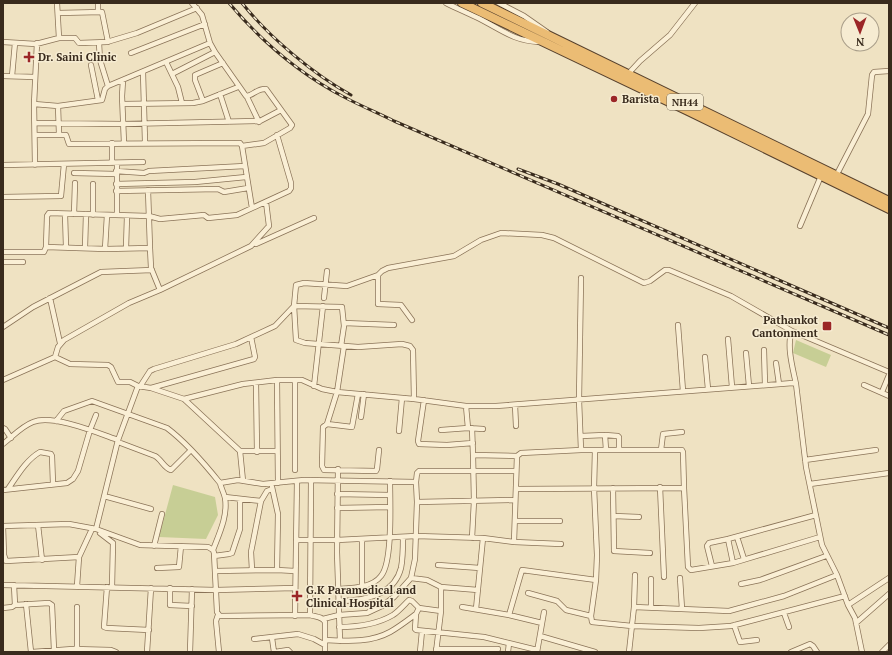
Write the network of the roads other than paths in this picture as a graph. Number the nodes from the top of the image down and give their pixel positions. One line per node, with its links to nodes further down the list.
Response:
1 (57, 3): 11 (street)
2 (98, 3): 10 (street)
3 (192, 3): 9 (street)
4 (446, 3): 21 (street)
5 (462, 3): 21 (highway, NH44)
6 (482, 3): 14 (highway, NH44)
7 (499, 3): 14 (street)
8 (695, 3): 30 (street)
9 (197, 8): 12 (street); 16 (street)
10 (98, 12): 11 (street); 16 (street)
11 (58, 14): 13 (street)
12 (205, 24): 20 (street); 23 (street)
13 (59, 38): 18 (street); 19 (street)
14 (552, 38): 30 (highway, NH44)
15 (3, 42): 17 (street)
16 (108, 42): 19 (street)
17 (15, 43): 18 (street); 32 (street)
18 (38, 43): 33 (street)
19 (99, 43): 35 (street)
20 (210, 43): 22 (street); 24 (street)
21 (545, 43): 65 (highway, NH44)
22 (215, 52): 25 (street); 29 (street)
23 (131, 53)
24 (166, 62): 28 (street); 29 (street)
25 (223, 63): 36 (street); 40 (street)
26 (92, 65): 39 (street)
27 (889, 71): 70 (street)
28 (143, 72): 34 (street); 41 (street)
29 (172, 74): 42 (street)
30 (628, 74): 65 (highway, NH44)
31 (3, 76): 32 (street)
32 (12, 76): 33 (street)
33 (36, 77): 43 (street)
34 (123, 80): 35 (street); 44 (street)
35 (108, 86): 39 (street)
36 (238, 87): 37 (street); 38 (street)
37 (220, 94): 40 (street); 48 (street)
38 (247, 96): 46 (street); 49 (street)
39 (98, 100): 45 (street)
40 (202, 101): 42 (street)
41 (144, 103): 42 (street); 44 (street); 47 (street)
42 (182, 103)
43 (34, 104): 45 (street); 50 (street)
44 (123, 104): 52 (street)
45 (58, 106): 51 (street)
46 (281, 110): 49 (street); 55 (street)
47 (144, 122): 48 (street); 52 (street); 57 (street)
48 (229, 122): 49 (street)
49 (259, 122)
50 (35, 123): 51 (street); 54 (street)
51 (59, 123): 52 (street); 53 (street)
52 (123, 124): 56 (street)
53 (59, 134): 54 (street); 58 (street)
54 (35, 135): 62 (street)
55 (277, 135): 59 (street); 80 (street)
56 (124, 142): 57 (street); 58 (street)
57 (145, 142): 59 (street)
58 (112, 143): 61 (street)
59 (242, 146): 66 (street)
60 (143, 162): 61 (street)
61 (115, 163): 63 (street); 68 (street)
62 (35, 164): 63 (street); 64 (street)
63 (64, 164): 78 (street)
64 (3, 165)
65 (806, 165): 69 (highway, NH44); 70 (highway, NH44)
66 (245, 166): 68 (street); 71 (street)
67 (74, 172): 68 (street)
68 (116, 173): 74 (street)
69 (821, 176): 82 (highway, NH44); 92 (street)
70 (836, 176): 79 (highway, NH44)
71 (246, 177): 74 (street); 75 (street)
72 (75, 183): 84 (street)
73 (93, 184): 86 (street)
74 (116, 184): 77 (street)
75 (248, 188): 76 (street); 81 (street)
76 (148, 190): 77 (street); 90 (street)
77 (116, 191): 88 (street)
78 (3, 197)
79 (889, 201)
80 (266, 202): 81 (street); 93 (street)
81 (252, 208): 90 (street)
82 (889, 209)
83 (65, 214): 84 (street); 94 (street); 95 (street)
84 (74, 214): 85 (street)
85 (86, 214): 86 (street); 96 (street)
86 (93, 215): 87 (street)
87 (107, 215): 88 (street); 99 (street)
88 (117, 215): 89 (street)
89 (127, 216): 90 (street); 97 (street)
90 (149, 216): 98 (street)
91 (314, 218): 93 (street)
92 (800, 226)
93 (251, 246): 108 (street)
94 (46, 247): 95 (street); 100 (street)
95 (66, 247): 96 (street)
96 (85, 248): 99 (street)
97 (126, 248): 98 (street); 99 (street)
98 (150, 248): 103 (street)
99 (105, 249)
100 (3, 252)
101 (3, 262): 102 (street)
102 (23, 262)
103 (152, 270): 108 (street); 109 (street)
104 (327, 271): 107 (street)
105 (378, 275): 107 (street); 113 (street); 118 (street)
106 (581, 278): 154 (street)
107 (325, 284): 110 (street); 111 (street)
108 (160, 290): 121 (street)
109 (50, 298): 117 (street); 121 (street)
110 (324, 298)
111 (294, 306): 112 (street); 119 (street); 122 (street)
112 (323, 306): 114 (street); 122 (street)
113 (412, 320)
114 (344, 323): 116 (street); 123 (street)
115 (678, 325): 144 (street)
116 (394, 326)
117 (3, 327)
118 (792, 330): 129 (street); 135 (street)
119 (251, 337): 138 (street); 142 (street)
120 (728, 339): 141 (street)
121 (60, 343): 126 (street)
122 (319, 344): 123 (street); 139 (street)
123 (342, 346): 145 (street); 152 (street)
124 (764, 350): 136 (street)
125 (746, 353): 140 (street)
126 (55, 357): 130 (street); 138 (street)
127 (705, 357): 143 (street)
128 (776, 363): 134 (street)
129 (889, 374): 146 (street)
130 (3, 380)
131 (277, 380): 132 (street); 133 (street); 185 (street)
132 (295, 380): 139 (street); 190 (street)
133 (256, 383): 151 (street); 186 (street)
134 (779, 384): 135 (street); 136 (street)
135 (796, 384): 189 (street)
136 (765, 385): 140 (street)
137 (864, 385): 146 (street)
138 (140, 386): 142 (street); 157 (street)
139 (314, 386): 145 (street)
140 (749, 386): 141 (street)
141 (732, 387): 143 (street)
142 (151, 388): 151 (street)
143 (708, 389): 144 (street)
144 (682, 391): 154 (street)
145 (337, 392): 147 (street); 161 (street)
146 (882, 392): 149 (street)
147 (358, 394): 148 (street); 161 (street)
148 (364, 394): 150 (street); 159 (street)
149 (889, 396)
150 (402, 398): 152 (street); 168 (street)
151 (184, 399): 184 (street)
152 (414, 399): 153 (street)
153 (424, 400): 156 (street); 174 (street)
154 (579, 400): 155 (street); 171 (street)
155 (515, 405): 156 (street); 162 (street)
156 (466, 406): 164 (street)
157 (129, 414): 160 (street); 173 (street); 176 (street)
158 (96, 415): 166 (street)
159 (361, 417)
160 (56, 420): 166 (street); 172 (street)
161 (327, 424): 191 (street)
162 (516, 426)
163 (3, 428): 172 (street)
164 (470, 428): 165 (street); 167 (street); 174 (street)
165 (483, 429)
166 (90, 430): 173 (street); 203 (street)
167 (441, 430)
168 (399, 431)
169 (682, 432): 182 (street)
170 (605, 435): 171 (street); 180 (street); 181 (street)
171 (581, 436): 178 (street)
172 (12, 438): 175 (street)
173 (118, 441): 176 (street); 214 (street)
174 (473, 443): 187 (street)
175 (3, 444)
176 (191, 450): 201 (street)
177 (379, 450): 191 (street)
178 (581, 450): 179 (street); 188 (street)
179 (596, 450): 180 (street); 207 (street)
180 (606, 450): 181 (street)
181 (619, 450): 182 (street)
182 (661, 450): 209 (street)
183 (876, 450): 189 (street)
184 (240, 451): 186 (street); 196 (street)
185 (276, 451): 186 (street); 202 (street)
186 (257, 452)
187 (473, 455): 188 (street); 192 (street)
188 (517, 456): 193 (street)
189 (805, 460): 204 (street)
190 (295, 470)
191 (338, 470): 198 (street)
192 (473, 470): 193 (street); 200 (street); 217 (street)
193 (516, 471): 210 (street)
194 (889, 473): 204 (street)
195 (311, 480): 197 (street); 198 (street); 243 (street)
196 (243, 481): 201 (street); 205 (street)
197 (297, 481): 202 (street); 242 (street)
198 (337, 481): 199 (street); 212 (street)
199 (390, 481): 200 (street); 213 (street)
200 (416, 482): 220 (street)
201 (220, 483): 215 (street)
202 (278, 483): 205 (street)
203 (53, 484): 211 (street); 211 (street)
204 (810, 484): 225 (street)
205 (271, 486): 219 (street); 263 (street)
206 (660, 487): 208 (street); 209 (street); 269 (street)
207 (594, 488): 208 (street); 210 (street); 273 (street)
208 (614, 488): 226 (street)
209 (684, 488): 259 (street)
210 (516, 489): 218 (street)
211 (5, 490)
212 (337, 494): 213 (street); 222 (street)
213 (390, 495): 221 (street)
214 (104, 496): 223 (street); 232 (street)
215 (225, 497): 216 (street); 249 (street)
216 (240, 499): 219 (street); 252 (street)
217 (474, 500): 218 (street); 220 (street); 238 (street)
218 (515, 500): 228 (street)
219 (261, 501): 262 (street)
220 (417, 502): 233 (street)
221 (390, 507): 222 (street); 237 (street)
222 (337, 508): 244 (street)
223 (151, 509)
224 (162, 514): 247 (street)
225 (816, 515): 234 (street); 236 (street)
226 (614, 516): 227 (street); 250 (street)
227 (639, 517)
228 (515, 521): 229 (street); 245 (street)
229 (560, 521)
230 (38, 525): 231 (street); 232 (street); 256 (street)
231 (3, 526): 251 (street)
232 (94, 529): 247 (street); 254 (street); 278 (street)
233 (416, 536): 235 (street); 238 (street); 268 (street)
234 (737, 536): 241 (street); 255 (street)
235 (403, 537): 237 (street); 291 (street)
236 (820, 537): 253 (street); 255 (street)
237 (389, 538): 240 (street); 279 (street)
238 (472, 538): 239 (street)
239 (483, 538): 245 (street); 261 (street)
240 (362, 539): 244 (street); 279 (street)
241 (728, 539): 257 (street); 259 (street)
242 (296, 540): 243 (street); 265 (street)
243 (310, 540): 244 (street); 309 (street)
244 (337, 540): 285 (street)
245 (514, 542): 246 (street)
246 (561, 544)
247 (154, 546): 248 (street)
248 (181, 546): 249 (street); 260 (street)
249 (213, 550): 252 (street)
250 (650, 553)
251 (4, 555): 256 (street)
252 (214, 556): 264 (street)
253 (826, 556): 267 (street); 274 (street)
254 (79, 557): 256 (street); 277 (street)
255 (744, 559): 257 (street)
256 (42, 560)
257 (733, 563): 259 (street)
258 (438, 565): 261 (street)
259 (712, 566)
260 (157, 568)
261 (480, 568): 287 (street)
262 (252, 570): 263 (street); 264 (street)
263 (277, 570): 265 (street)
264 (215, 571): 286 (street)
265 (295, 571): 283 (street)
266 (635, 575): 298 (street)
267 (836, 575): 290 (street); 302 (street)
268 (412, 578): 280 (street); 312 (street)
269 (664, 578)
270 (680, 578): 302 (street)
271 (889, 578): 293 (street)
272 (651, 579): 299 (street)
273 (596, 580): 310 (street); 313 (street)
274 (741, 584)
275 (3, 585): 276 (street)
276 (14, 585): 277 (street); 294 (street)
277 (78, 586): 278 (street)
278 (109, 587): 281 (street); 321 (street)
279 (362, 587): 285 (street)
280 (441, 587): 287 (street); 304 (street)
281 (151, 588): 282 (street); 321 (street)
282 (170, 588): 284 (street); 295 (street)
283 (295, 588): 286 (street); 311 (street)
284 (192, 589): 286 (street); 295 (street)
285 (338, 589): 291 (street)
286 (216, 590): 308 (street)
287 (478, 590): 303 (street)
288 (528, 593): 313 (street)
289 (889, 594): 316 (street)
290 (845, 596): 293 (street); 306 (street)
291 (338, 601): 312 (street)
292 (26, 604): 294 (street); 334 (street); 339 (street)
293 (848, 604): 316 (street)
294 (15, 605): 300 (street)
295 (192, 606): 342 (street)
296 (78, 607): 333 (street)
297 (462, 607): 303 (street)
298 (634, 607): 299 (street); 318 (street)
299 (651, 607): 302 (street)
300 (3, 608)
301 (419, 608): 304 (street); 307 (street); 319 (street)
302 (682, 609)
303 (476, 610): 310 (street)
304 (441, 611): 323 (street)
305 (544, 612): 315 (street)
306 (784, 613): 317 (street); 320 (street)
307 (416, 614): 322 (street); 328 (street)
308 (218, 615): 311 (street); 343 (street)
309 (310, 615): 311 (street); 314 (street)
310 (509, 615): 315 (street)
311 (295, 616)
312 (339, 616): 314 (street); 319 (street)
313 (590, 616): 318 (street)
314 (323, 619): 330 (street)
315 (542, 623): 324 (street)
316 (856, 623): 353 (street)
317 (734, 625): 318 (street); 327 (street)
318 (632, 626): 350 (street)
319 (339, 627): 328 (street)
320 (789, 627)
321 (149, 630): 341 (street)
322 (422, 631): 323 (street); 347 (street)
323 (439, 634): 329 (street); 335 (street)
324 (540, 636): 338 (street); 349 (street)
325 (272, 638): 326 (street); 330 (street); 344 (street)
326 (254, 639)
327 (757, 640)
328 (340, 641): 330 (street)
329 (499, 641): 331 (street); 337 (street)
330 (325, 642): 346 (street)
331 (508, 643): 338 (street); 348 (street)
332 (889, 645): 354 (street)
333 (78, 649): 334 (street); 340 (street)
334 (54, 650): 339 (street)
335 (436, 650): 336 (street)
336 (484, 651): 337 (street)
337 (498, 651)
338 (537, 651)
339 (32, 652)
340 (116, 652)
341 (146, 652)
342 (190, 652)
343 (219, 652)
344 (274, 652): 345 (street)
345 (290, 652)
346 (325, 652)
347 (420, 652)
348 (508, 652)
349 (595, 652)
350 (629, 652)
351 (791, 652): 352 (street)
352 (817, 652)
353 (862, 652)
354 (882, 652)

